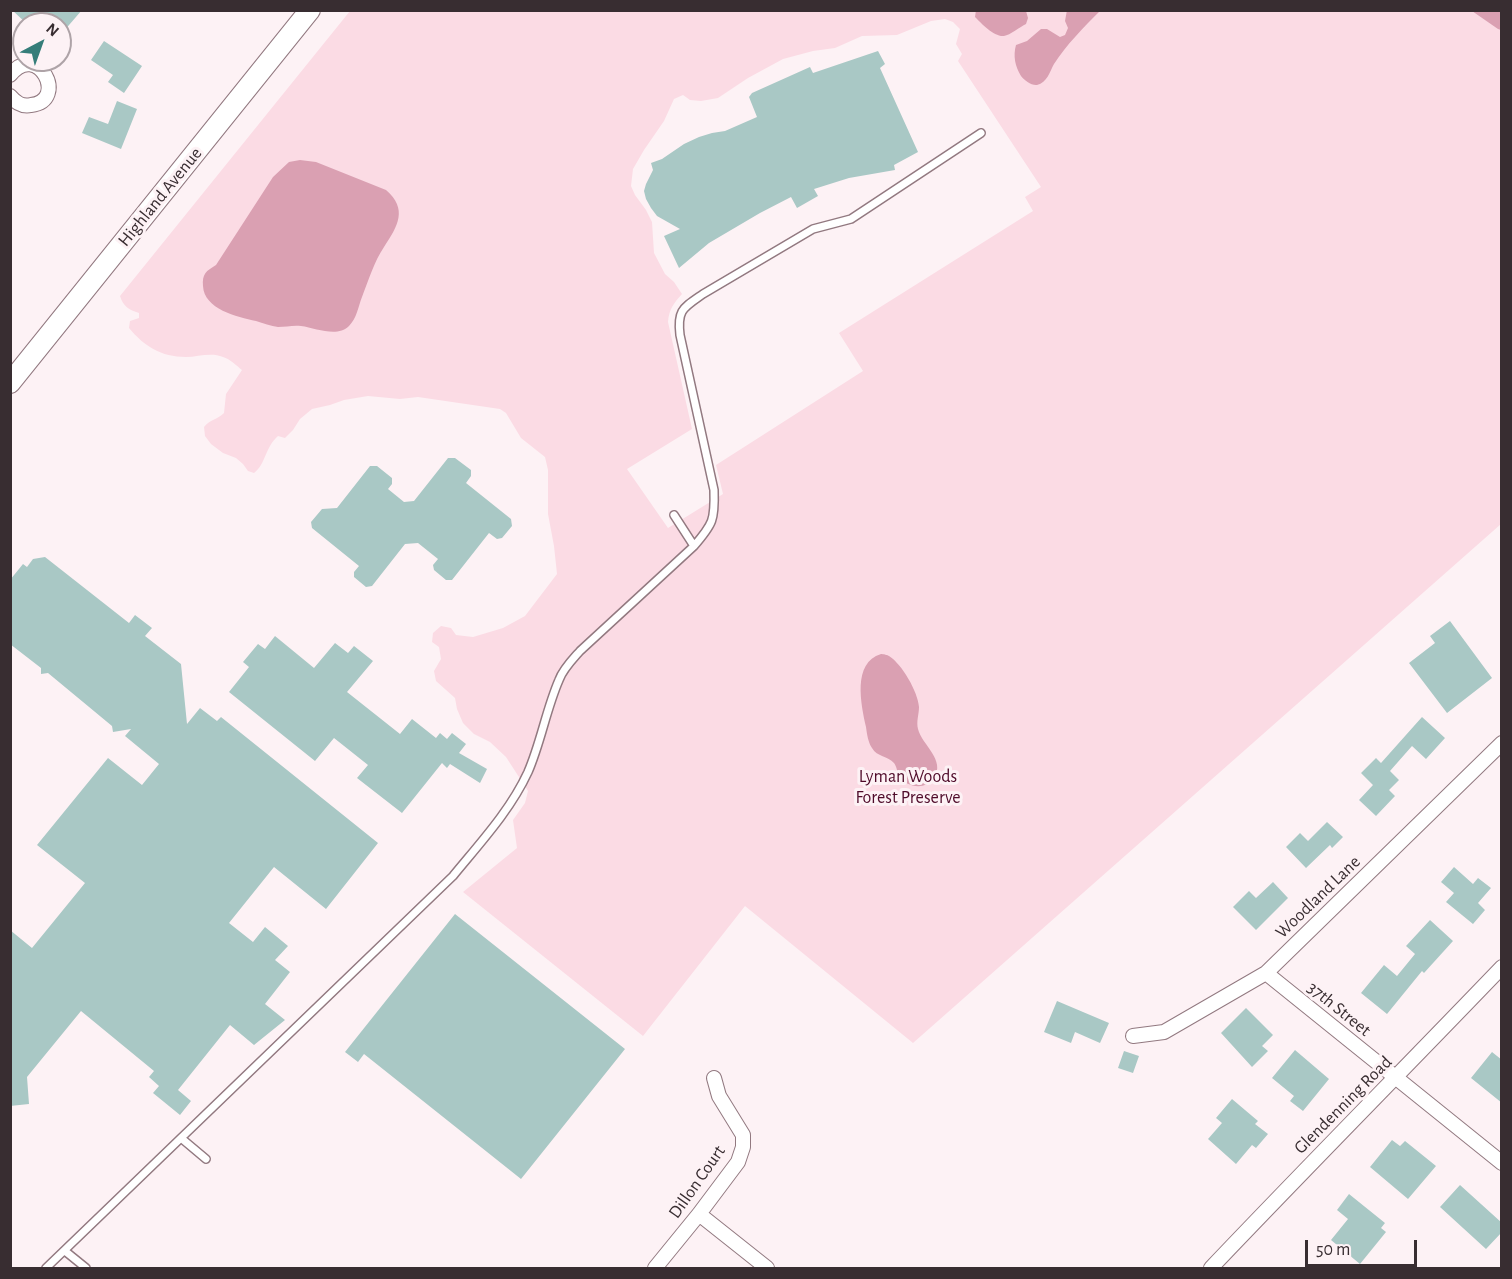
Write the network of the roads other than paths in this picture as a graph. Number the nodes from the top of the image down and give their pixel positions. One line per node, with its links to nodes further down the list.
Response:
1 (310, 10): 5 (main road, Highland Avenue)
2 (10, 75): 3 (street)
3 (10, 96)
4 (981, 133): 7 (lane)
5 (10, 383)
6 (674, 515): 7 (lane)
7 (694, 546): 14 (lane)
8 (1502, 742): 10 (street, Woodland Lane)
9 (1502, 967): 13 (street, Glendenning Road)
10 (1266, 973): 11 (street, Woodland Lane); 13 (street, 37th Street)
11 (1133, 1036)
12 (714, 1078): 17 (street, Dillon Court)
13 (1396, 1078): 16 (street, 37th Street); 23 (street, Glendenning Road)
14 (181, 1138): 15 (lane); 18 (lane)
15 (206, 1159)
16 (1502, 1162)
17 (699, 1214): 21 (street, Dillon Court); 22 (street)
18 (64, 1251): 19 (lane); 20 (lane)
19 (46, 1269)
20 (86, 1269)
21 (655, 1269)
22 (767, 1269)
23 (1211, 1269)

